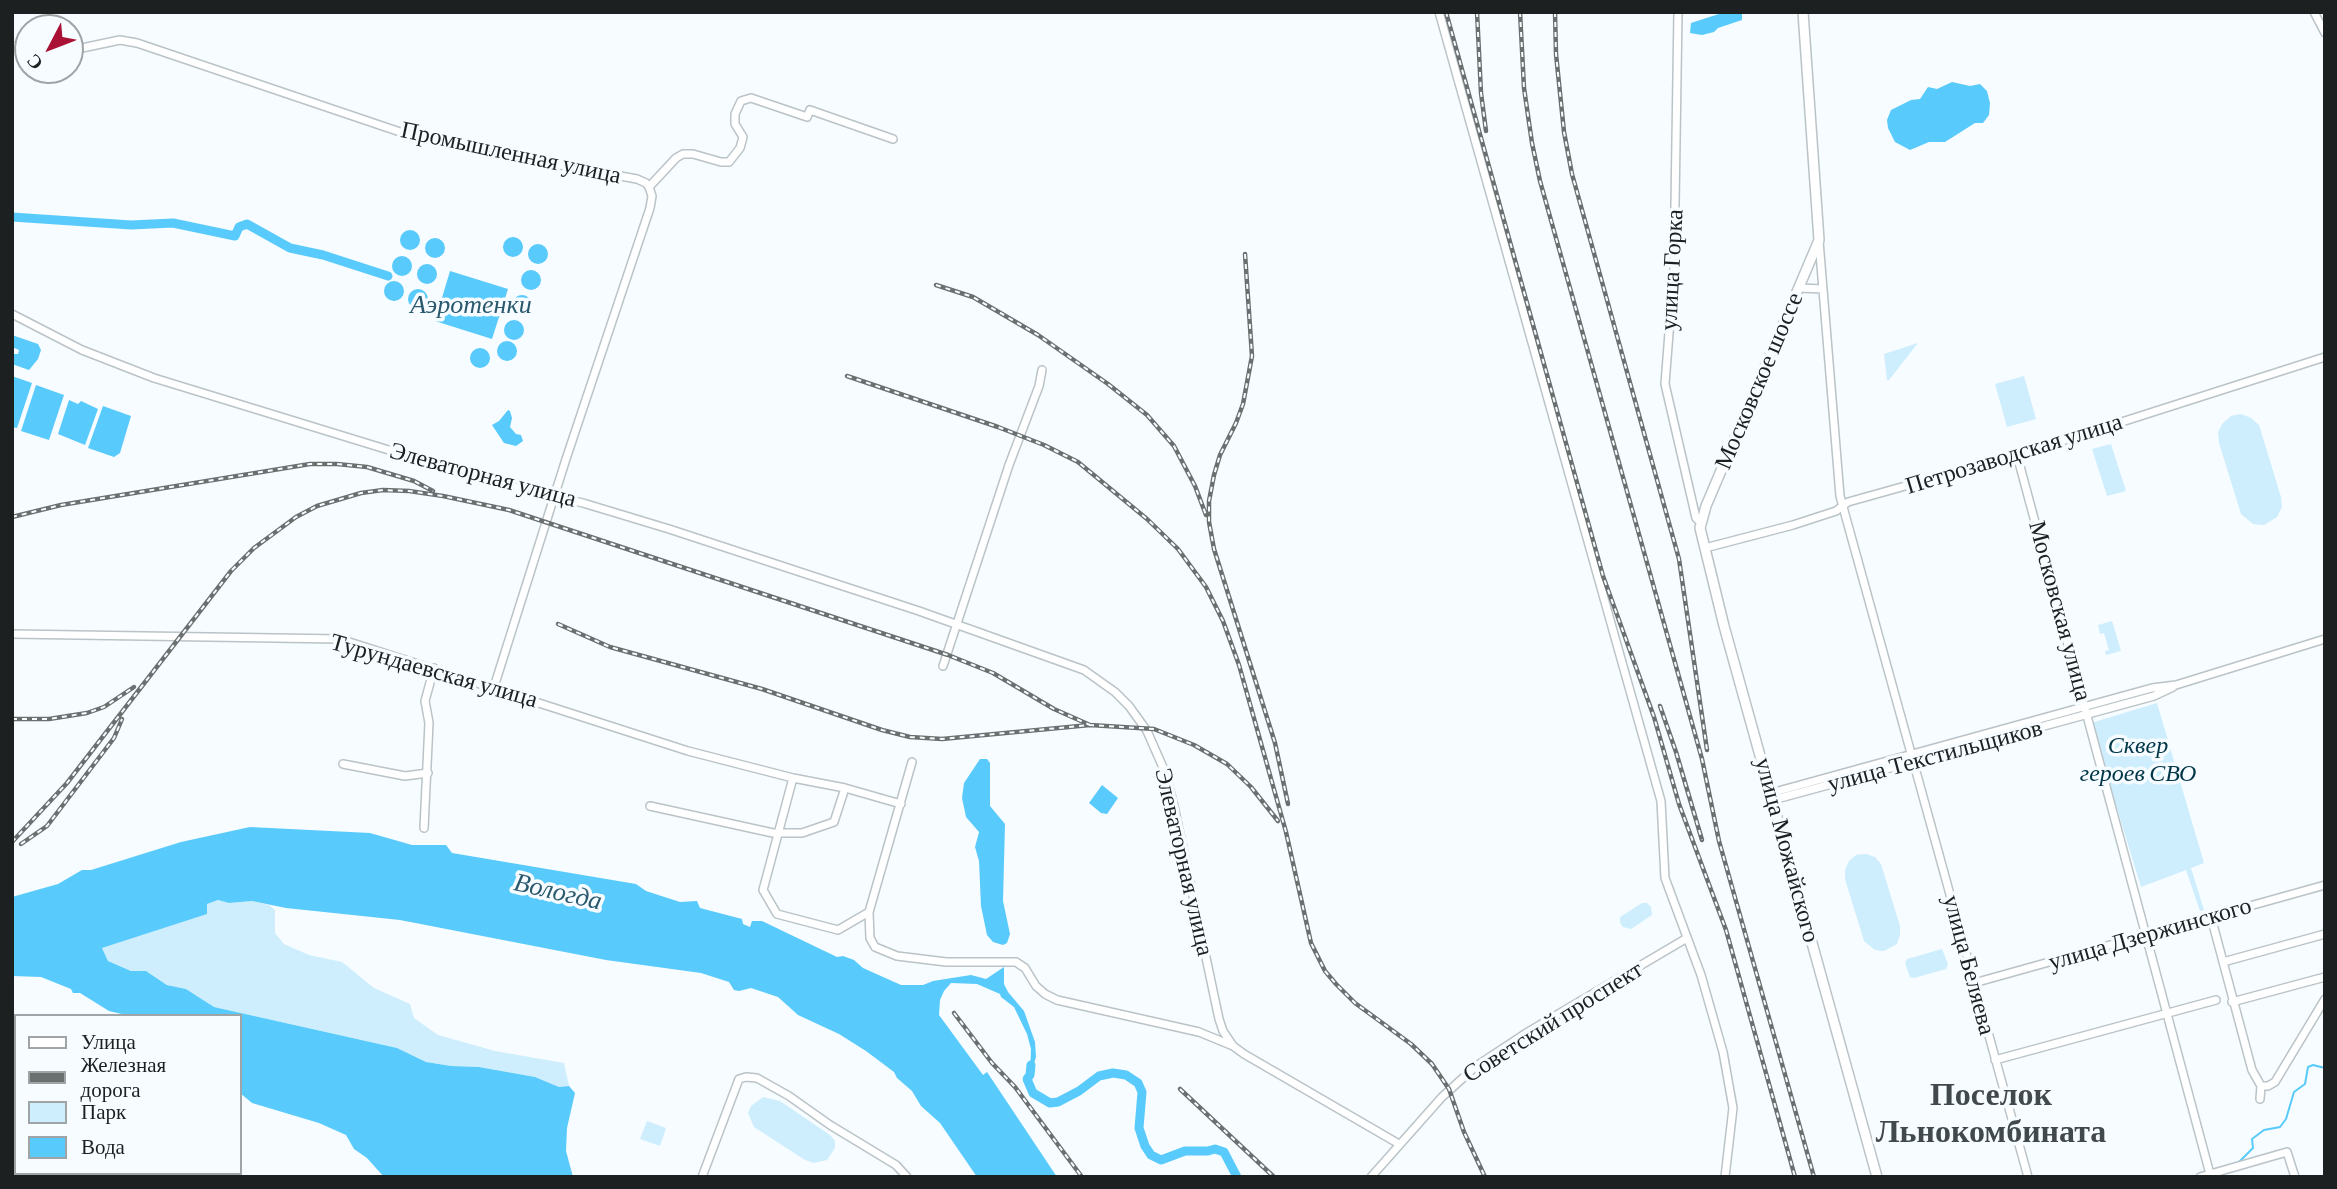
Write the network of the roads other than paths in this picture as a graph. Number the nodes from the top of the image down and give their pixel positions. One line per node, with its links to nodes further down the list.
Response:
1 (1439, 12): 45 (street)
2 (1678, 12): 18 (street, улица Горка)
3 (1804, 12): 9 (main road, Московское шоссе)
4 (2314, 12): 5 (street)
5 (2325, 33)
6 (84, 46): 8 (street, Промышленная улица)
7 (893, 139): 8 (street)
8 (649, 187): 16 (street, Промышленная улица)
9 (1819, 240): 10 (main road, Московское шоссе); 11 (street, Московское шоссе)
10 (1799, 288): 11 (street); 18 (main road, Московское шоссе)
11 (1823, 289): 17 (street, Московское шоссе)
12 (12, 314): 16 (street, Элеваторная улица)
13 (2325, 357): 15 (street, Петрозаводская улица)
14 (1042, 370): 20 (street)
15 (2017, 455): 17 (street, Петрозаводская улица); 27 (street, Московская улица)
16 (556, 496): 20 (street, Элеваторная улица); 25 (street, Промышленная улица)
17 (1842, 507): 19 (street, Петрозаводская улица); 29 (street, Московское шоссе)
18 (1701, 523): 19 (main road, улица Можайского)
19 (1704, 548): 35 (main road, улица Можайского)
20 (958, 625): 23 (street); 53 (street, Элеваторная улица)
21 (12, 634): 24 (street, Турундаевская улица)
22 (2325, 639): 26 (street, улица Текстильщиков)
23 (943, 666)
24 (434, 668): 25 (street, Турундаевская улица); 32 (street)
25 (494, 687): 33 (street, Турундаевская улица)
26 (2153, 692): 27 (street, улица Текстильщиков); 28 (street, улица Текстильщиков)
27 (2086, 706): 28 (street, Московская улица); 29 (street, улица Текстильщиков)
28 (2089, 715): 29 (street, улица Текстильщиков); 44 (street, Московская улица)
29 (1913, 757): 35 (street, улица Текстильщиков); 48 (street, улица Беляева)
30 (912, 762): 36 (street)
31 (343, 764): 32 (street)
32 (428, 773): 38 (street)
33 (793, 778): 34 (street, Турундаевская улица); 39 (street)
34 (845, 788): 36 (street, Турундаевская улица); 39 (street)
35 (1772, 796): 63 (main road, улица Можайского)
36 (901, 804): 41 (street)
37 (650, 806): 39 (street)
38 (424, 828)
39 (778, 833): 41 (street)
40 (2325, 885): 42 (street, улица Дзержинского)
41 (869, 912): 53 (street)
42 (2211, 917): 44 (street, улица Дзержинского); 46 (street)
43 (2325, 934): 46 (street)
44 (2147, 936): 48 (street, улица Дзержинского); 52 (street, Московская улица)
45 (1684, 940): 57 (street, Советский проспект); 62 (street)
46 (2223, 962): 51 (street)
47 (2325, 977): 51 (street)
48 (1974, 983): 54 (street, улица Беляева)
49 (2325, 999): 55 (street)
50 (2216, 1000): 52 (street)
51 (2232, 1002): 55 (street)
52 (2167, 1014): 54 (street); 58 (street, Московская улица)
53 (1233, 1046): 57 (street)
54 (1995, 1060): 64 (street, улица Беляева)
55 (2261, 1086): 56 (street)
56 (2260, 1099)
57 (1399, 1144): 61 (street, Советский проспект)
58 (2210, 1174): 65 (street); 66 (street)
59 (702, 1177): 60 (street)
60 (907, 1177)
61 (1371, 1177)
62 (1725, 1177)
63 (1877, 1177)
64 (2028, 1177)
65 (2200, 1177)
66 (2295, 1177)

